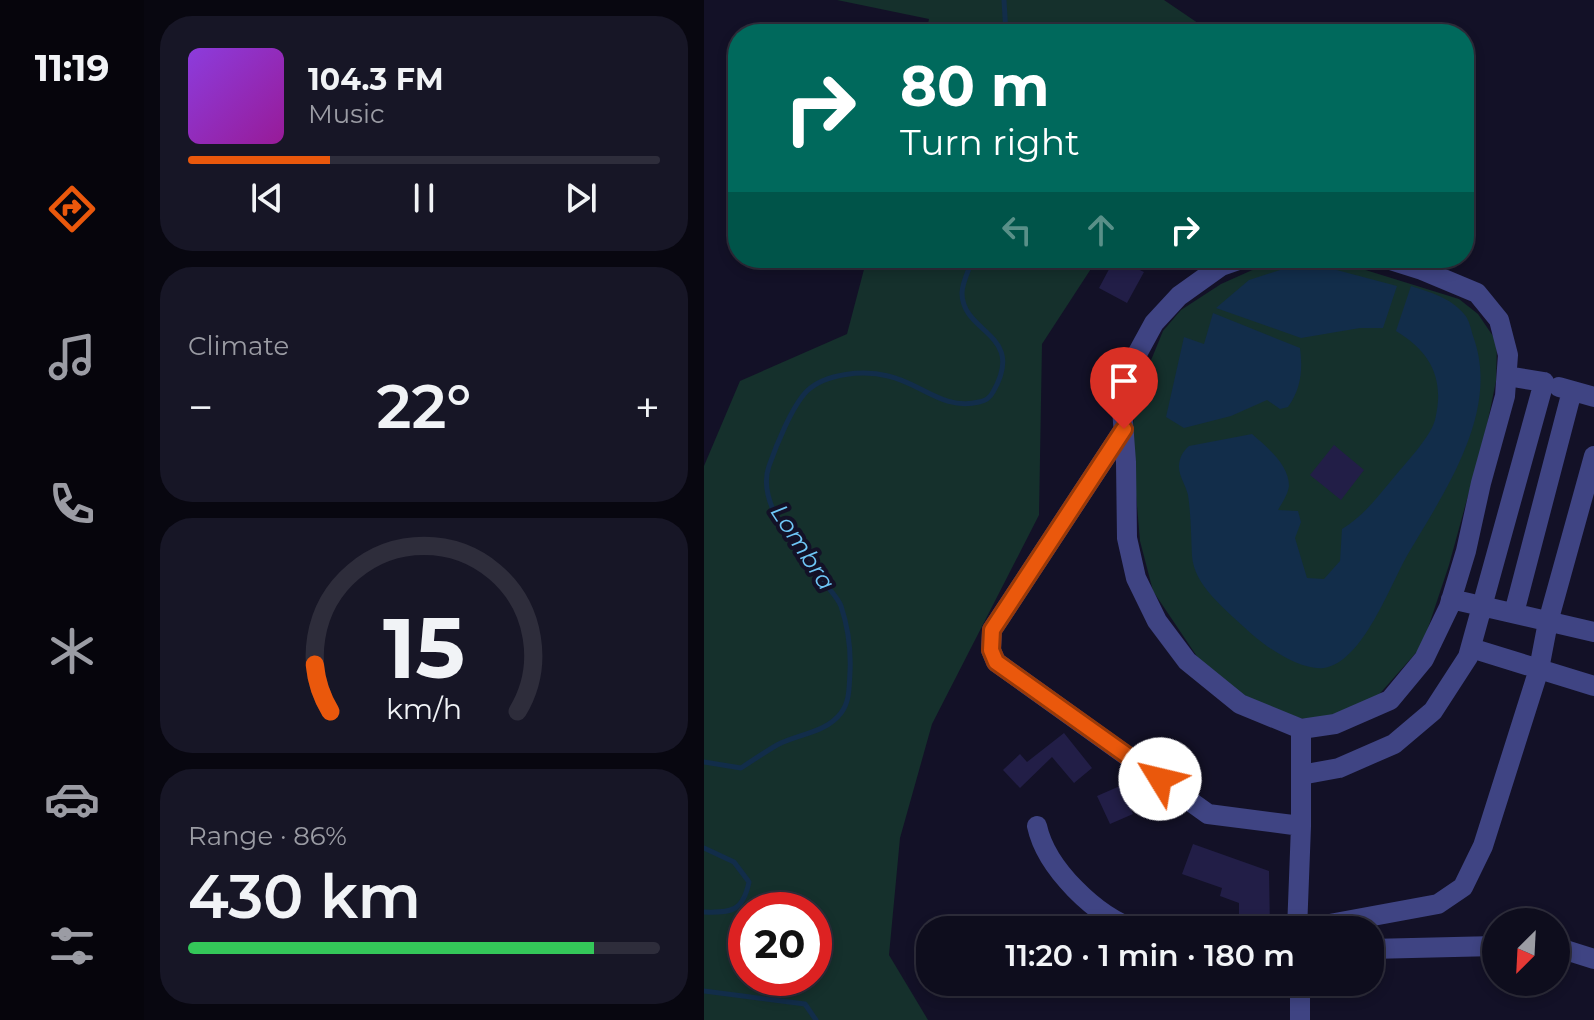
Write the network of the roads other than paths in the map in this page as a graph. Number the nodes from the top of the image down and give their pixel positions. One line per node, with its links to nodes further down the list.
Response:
1 (1218, 268): 7 (street)
2 (1416, 268): 3 (street)
3 (1507, 376): 4 (street); 9 (street)
4 (1544, 382): 5 (street); 10 (street)
5 (1572, 391): 6 (street); 11 (street)
6 (1594, 397)
7 (1124, 429): 17 (street); 20 (street)
8 (1594, 456): 12 (street)
9 (1451, 599): 10 (street); 17 (street)
10 (1482, 606): 11 (street); 14 (street)
11 (1514, 613): 12 (street)
12 (1548, 622): 13 (street); 15 (street)
13 (1594, 632)
14 (1471, 648): 15 (street); 18 (street)
15 (1539, 669): 16 (street); 20 (street)
16 (1594, 686)
17 (1301, 729): 18 (street)
18 (1301, 775): 20 (street)
19 (1037, 826): 21 (street)
20 (1301, 826)
21 (1108, 916)
22 (1482, 946): 23 (street)
23 (1384, 949)
24 (1570, 951): 25 (street)
25 (1594, 959)
26 (1300, 996): 27 (street)
27 (1300, 1020)

